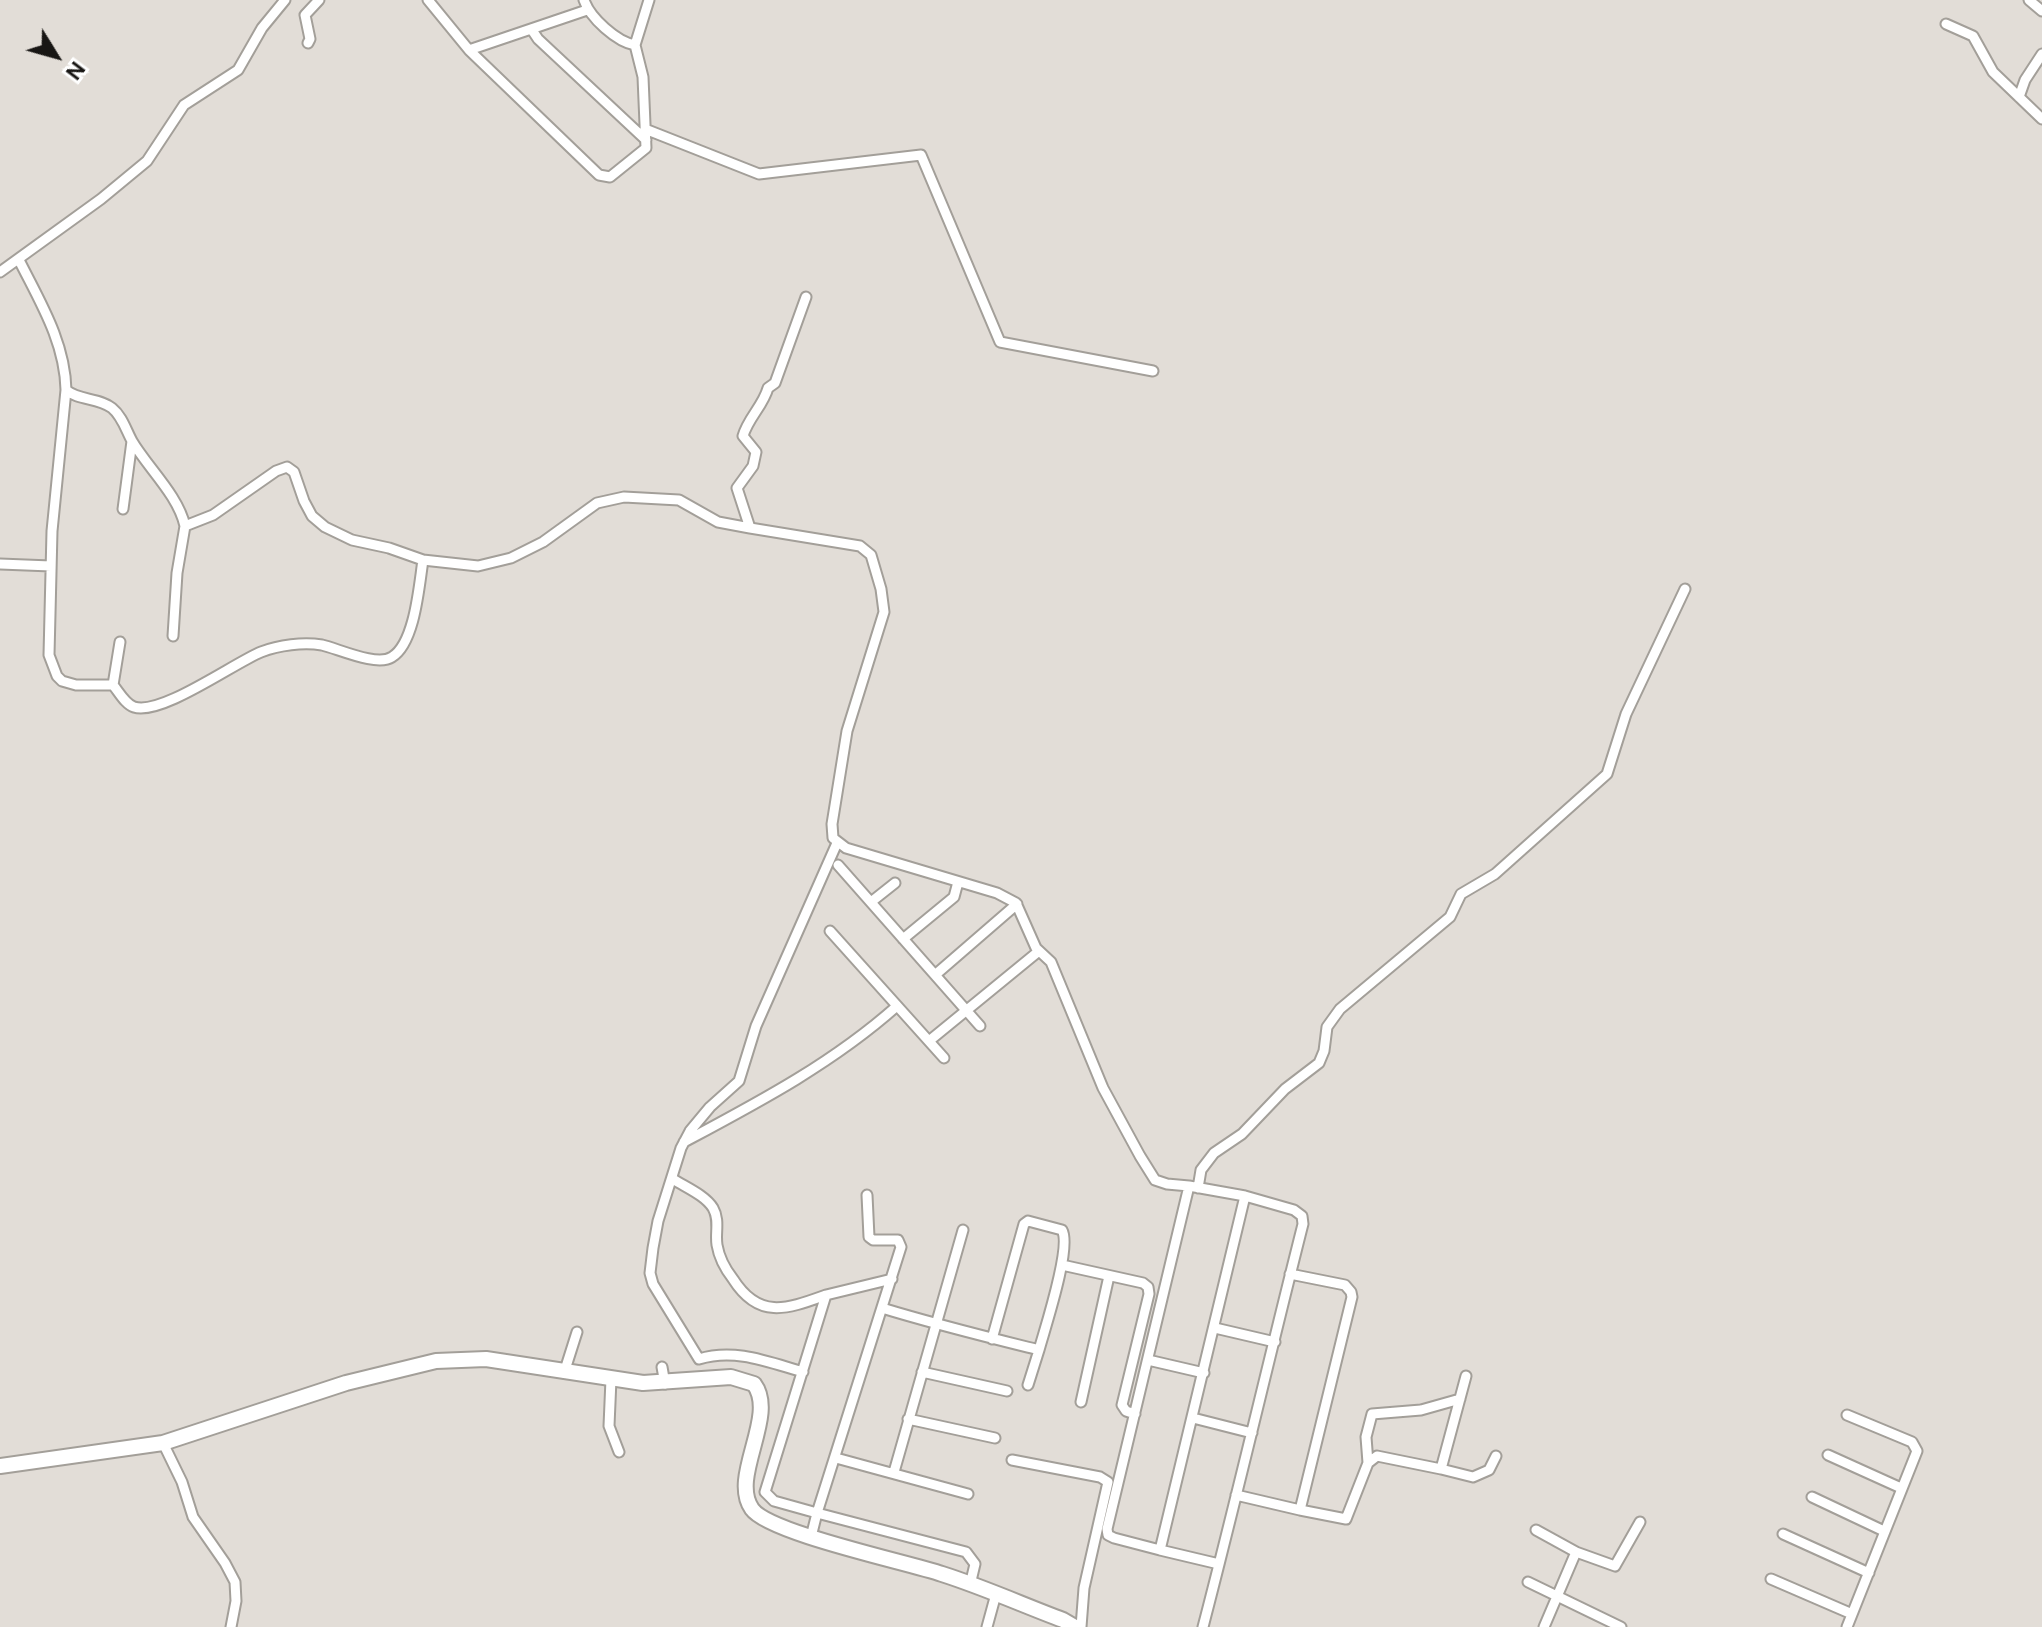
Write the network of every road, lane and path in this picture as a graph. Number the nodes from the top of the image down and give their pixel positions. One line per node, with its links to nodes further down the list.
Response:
1 (285, 0): 17 (street)
2 (319, 0): 10 (street)
3 (428, 0): 12 (street)
4 (649, 0): 11 (street)
5 (2029, 0): 7 (street)
6 (586, 5): 9 (street); 11 (street)
7 (2042, 11)
8 (1946, 24): 14 (street)
9 (532, 30): 12 (street); 16 (street)
10 (308, 43)
11 (635, 45): 16 (street)
12 (469, 50): 16 (street)
13 (2042, 54): 14 (street)
14 (2019, 97): 15 (street)
15 (2042, 119)
16 (645, 134): 20 (street)
17 (19, 260): 18 (street); 21 (street)
18 (0, 272)
19 (806, 297): 25 (street)
20 (1153, 371)
21 (66, 390): 22 (street); 28 (street)
22 (132, 441): 23 (street); 24 (street)
23 (123, 509)
24 (185, 526): 26 (street); 30 (street)
25 (750, 528): 26 (street); 33 (street)
26 (423, 560): 32 (street)
27 (0, 564): 28 (street)
28 (51, 566): 32 (street)
29 (1685, 589): 50 (street)
30 (173, 636)
31 (120, 642): 32 (street)
32 (113, 685)
33 (837, 843): 35 (street); 48 (street)
34 (838, 865): 37 (street)
35 (958, 882): 38 (street); 40 (street)
36 (895, 883): 37 (street)
37 (871, 902): 40 (street)
38 (1017, 904): 41 (street); 42 (street)
39 (830, 931): 43 (street)
40 (903, 939): 42 (street)
41 (1039, 951): 44 (street); 50 (street)
42 (935, 975): 44 (street)
43 (897, 1006): 46 (street); 48 (street)
44 (967, 1011): 45 (street); 46 (street)
45 (980, 1026)
46 (929, 1041): 47 (street)
47 (944, 1058)
48 (684, 1142): 49 (street)
49 (673, 1179): 58 (street); 66 (street)
50 (1193, 1187): 52 (street); 67 (street)
51 (867, 1195): 57 (street)
52 (1245, 1196): 55 (street); 61 (street)
53 (963, 1230): 60 (street)
54 (1062, 1265): 56 (street); 63 (street); 65 (street)
55 (1290, 1274): 64 (street); 101 (street)
56 (1109, 1276): 80 (street); 81 (street)
57 (892, 1279): 58 (street); 59 (street)
58 (826, 1295): 69 (street)
59 (882, 1308): 60 (street); 91 (street)
60 (935, 1324): 63 (street); 70 (street)
61 (1215, 1328): 64 (street); 72 (street)
62 (577, 1332): 71 (street)
63 (992, 1339): 65 (street)
64 (1275, 1342): 85 (street)
65 (1039, 1350): 77 (street)
66 (699, 1359): 69 (street); 75 (street)
67 (1148, 1360): 72 (street); 81 (street)
68 (662, 1367): 76 (street)
69 (803, 1372): 102 (street)
70 (922, 1372): 78 (street); 84 (street)
71 (564, 1373): 74 (street); 87 (street)
72 (1204, 1373): 83 (street)
73 (1466, 1376): 79 (street)
74 (611, 1379): 76 (street); 88 (street)
75 (703, 1380): 76 (street); 107 (street)
76 (665, 1384)
77 (1028, 1385)
78 (1007, 1391)
79 (1460, 1399): 93 (street); 95 (street)
80 (1081, 1402)
81 (1135, 1414): 108 (street)
82 (1847, 1415): 97 (street)
83 (1193, 1418): 85 (street); 108 (street)
84 (908, 1419): 86 (street); 96 (street)
85 (1252, 1433): 99 (street)
86 (995, 1438)
87 (163, 1443): 94 (street); 120 (street)
88 (619, 1452)
89 (1828, 1455): 97 (street)
90 (1496, 1456): 95 (street)
91 (836, 1458): 96 (street); 102 (street)
92 (1012, 1460): 122 (street)
93 (1368, 1463): 95 (street); 101 (street)
94 (0, 1466)
95 (1441, 1469)
96 (894, 1472): 98 (street)
97 (1901, 1488): 105 (street)
98 (968, 1494)
99 (1236, 1495): 101 (street); 110 (street)
100 (1812, 1497): 105 (street)
101 (1300, 1510)
102 (817, 1513): 107 (street); 114 (street)
103 (1640, 1522): 109 (street)
104 (1536, 1530): 109 (street)
105 (1884, 1531): 111 (street)
106 (1783, 1534): 111 (street)
107 (811, 1537): 114 (street)
108 (1160, 1550): 110 (street)
109 (1576, 1552): 116 (street)
110 (1219, 1564): 123 (street)
111 (1869, 1573): 117 (street)
112 (1771, 1579): 117 (street)
113 (1528, 1582): 116 (street)
114 (970, 1585): 115 (street)
115 (996, 1594): 119 (street); 121 (street)
116 (1557, 1598): 118 (street); 124 (street)
117 (1852, 1614): 126 (street)
118 (1599, 1622): 125 (street)
119 (1066, 1625)
120 (231, 1627)
121 (987, 1627)
122 (1081, 1627)
123 (1203, 1627)
124 (1544, 1627)
125 (1621, 1627)
126 (1847, 1627)

